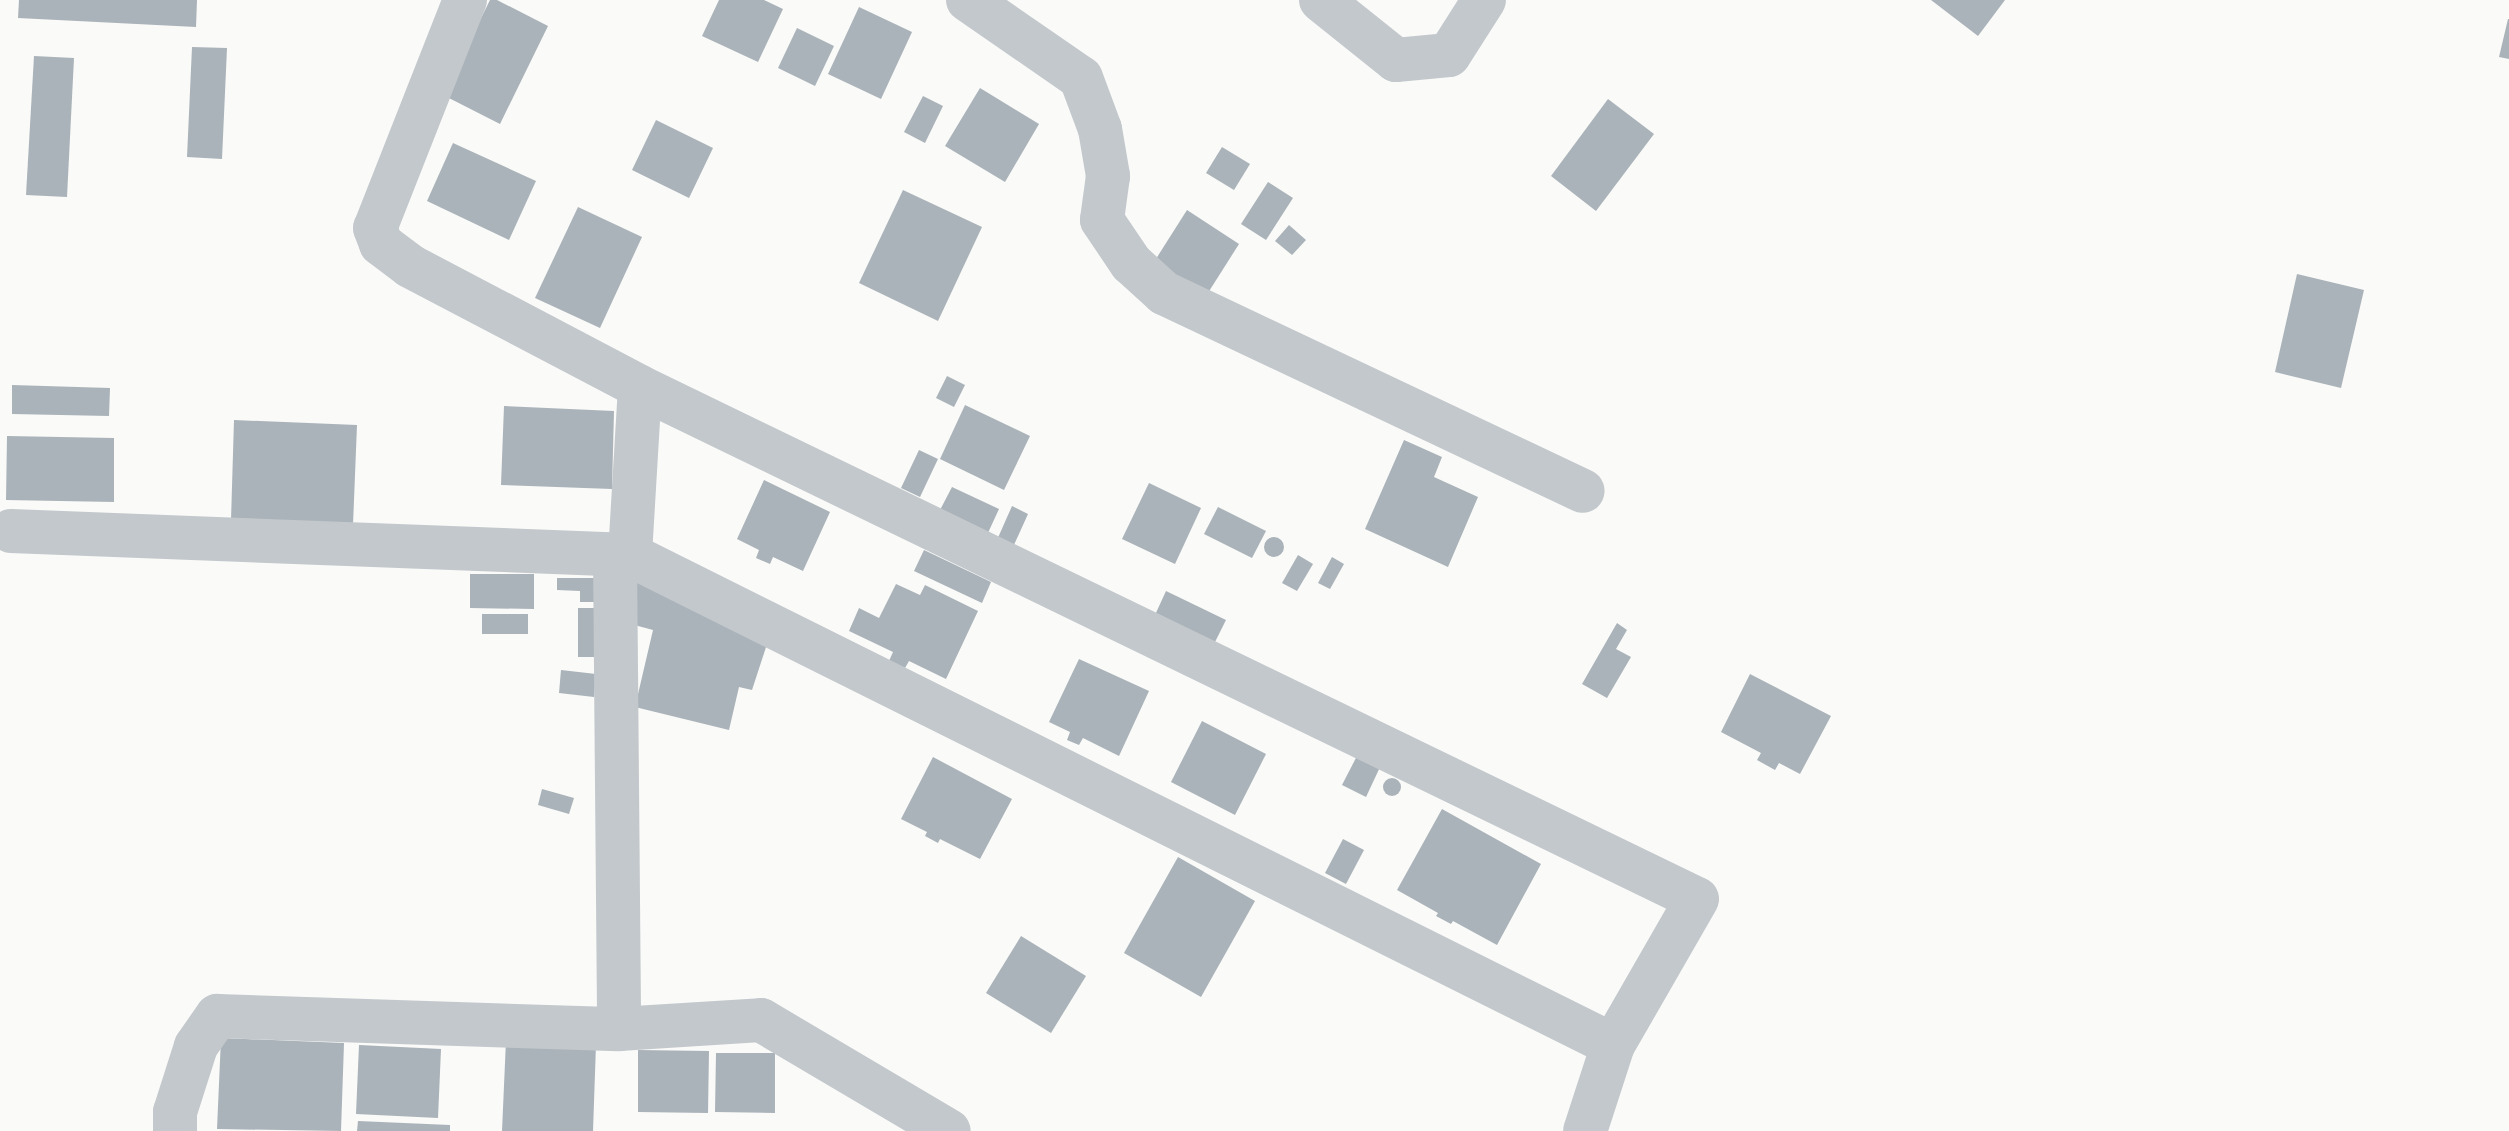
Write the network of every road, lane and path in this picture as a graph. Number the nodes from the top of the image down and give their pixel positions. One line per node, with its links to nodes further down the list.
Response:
1 (465, 0): 5 (street)
2 (968, 0): 6 (street)
3 (1321, 0): 4 (street)
4 (1484, 0)
5 (640, 387): 8 (street); 10 (street)
6 (1582, 491)
7 (11, 531): 8 (street)
8 (622, 555): 9 (street); 10 (street)
9 (619, 1029): 11 (street); 12 (street)
10 (1613, 1045): 13 (street)
11 (175, 1131)
12 (949, 1131)
13 (1585, 1131)

